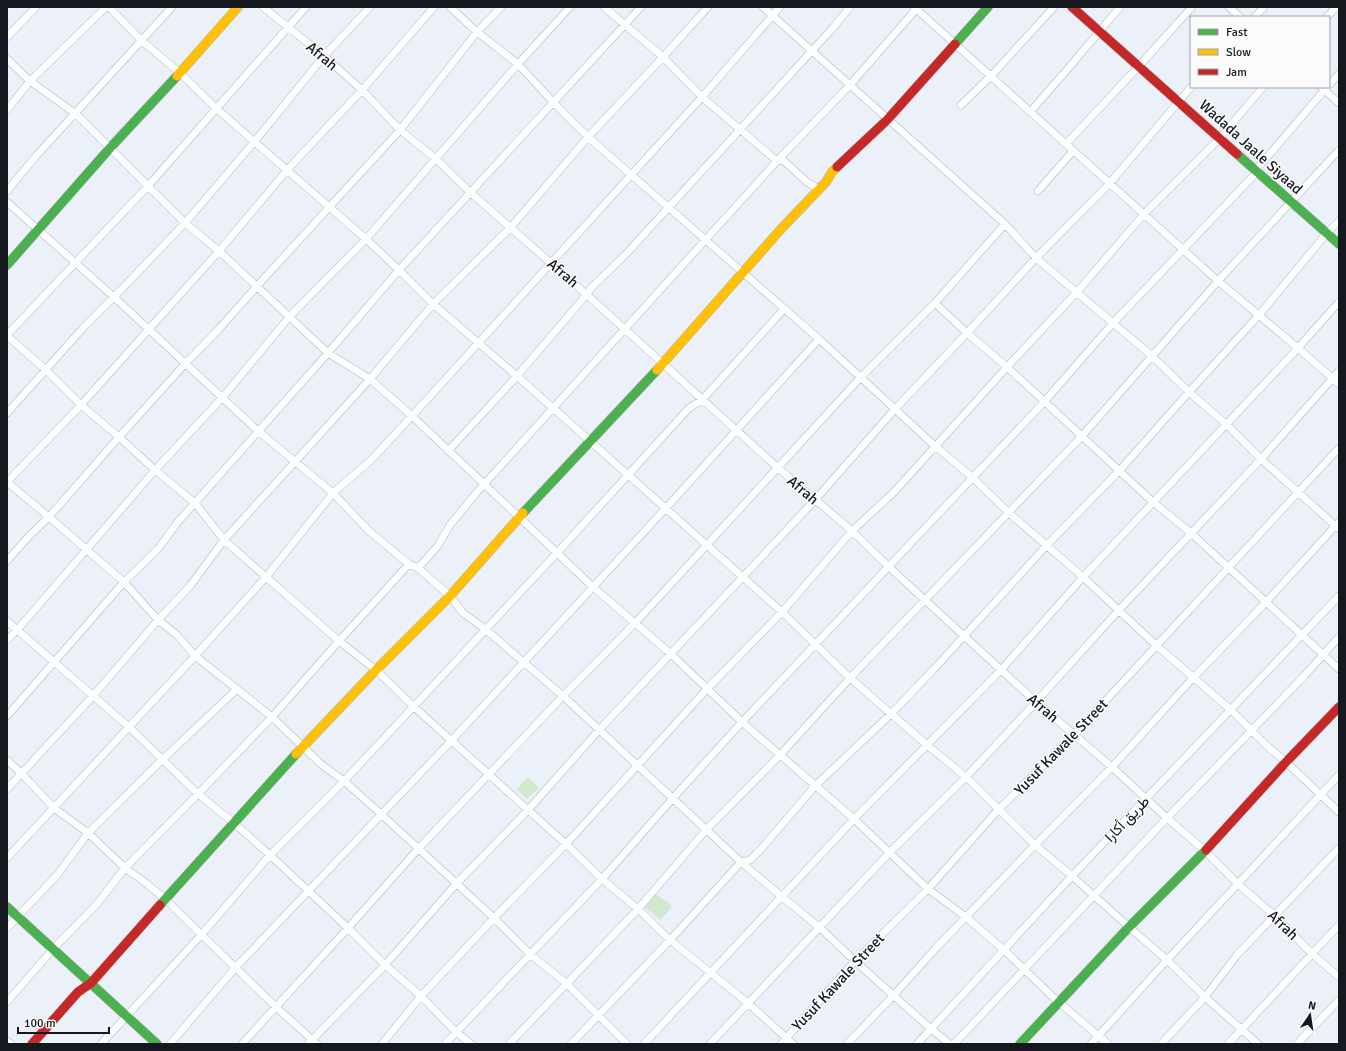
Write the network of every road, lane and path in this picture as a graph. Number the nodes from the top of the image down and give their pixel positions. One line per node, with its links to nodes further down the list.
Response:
1 (36, 7): 35 (street)
2 (107, 7): 36 (street); 47 (street)
3 (172, 7): 36 (street)
4 (238, 7): 44 (street)
5 (263, 7): 32 (street, Afrah)
6 (306, 7): 32 (street)
7 (370, 7): 39 (street)
8 (434, 7): 54 (street)
9 (450, 7): 34 (street)
10 (501, 7): 34 (street)
11 (570, 7): 42 (street)
12 (604, 7): 31 (street)
13 (641, 7): 31 (street)
14 (708, 7): 40 (street)
15 (763, 7): 27 (street)
16 (780, 7): 27 (street)
17 (850, 7): 38 (street)
18 (988, 7): 37 (street)
19 (1054, 7): 46 (street)
20 (1072, 7): 33 (street, Wadada Jaale Siyaad)
21 (1120, 7): 33 (street)
22 (1192, 7): 43 (street)
23 (1229, 7): 28 (street)
24 (1264, 7): 29 (street)
25 (1336, 7): 30 (street)
26 (916, 8): 37 (street); 49 (street)
27 (772, 15): 38 (street); 55 (street)
28 (1239, 16)
29 (1256, 16)
30 (1328, 16)
31 (624, 24): 40 (street); 57 (street)
32 (288, 27): 39 (street, Afrah); 60 (street)
33 (1100, 31): 43 (street, Wadada Jaale Siyaad); 62 (street)
34 (477, 32): 42 (street); 66 (street)
35 (7, 38)
36 (141, 40): 44 (street); 63 (street)
37 (954, 44): 46 (street); 64 (street)
38 (811, 51): 49 (street); 65 (street)
39 (324, 56): 54 (street, Afrah); 69 (street)
40 (663, 57): 55 (street); 67 (street)
41 (7, 59): 47 (street)
42 (518, 64): 57 (street); 74 (street)
43 (1139, 66): 56 (street, Wadada Jaale Siyaad); 70 (street)
44 (180, 73): 60 (street); 71 (street)
45 (1339, 74): 48 (street)
46 (991, 76): 59 (street); 62 (street)
47 (30, 81): 61 (street); 63 (street)
48 (1330, 82)
49 (850, 85): 64 (street); 75 (street)
50 (1190, 88): 56 (street)
51 (1262, 88): 68 (street)
52 (1324, 88): 77 (street)
53 (1326, 88): 58 (street)
54 (362, 90): 66 (street, Afrah); 76 (street)
55 (702, 97): 65 (street); 78 (street)
56 (1178, 100): 68 (street, Wadada Jaale Siyaad); 79 (street)
57 (554, 103): 67 (street); 84 (street)
58 (1339, 103)
59 (961, 105)
60 (217, 108): 69 (street); 80 (street)
61 (7, 110)
62 (1031, 111): 70 (street)
63 (76, 114): 71 (street); 82 (street)
64 (887, 120): 81 (street); 92 (street)
65 (739, 128): 75 (street); 88 (street)
66 (400, 130): 74 (street, Afrah); 87 (street)
67 (588, 137): 78 (street); 93 (street)
68 (1220, 138): 77 (street, Wadada Jaale Siyaad); 89 (street)
69 (255, 141): 76 (street); 91 (street)
70 (1066, 144): 73 (street)
71 (110, 148): 80 (street); 94 (street)
72 (1339, 150): 86 (street)
73 (1073, 151): 79 (street); 83 (street)
74 (435, 158): 84 (street, Afrah); 96 (street)
75 (777, 161): 81 (street); 97 (street)
76 (288, 169): 87 (street); 100 (street)
77 (1257, 172): 86 (street, Wadada Jaale Siyaad); 99 (street)
78 (631, 175): 88 (street); 102 (street)
79 (1110, 183): 89 (street); 101 (street)
80 (148, 186): 91 (street); 103 (street)
81 (819, 189): 106 (street)
82 (7, 191)
83 (1038, 191)
84 (471, 193): 93 (street, Afrah); 105 (street)
85 (7, 202): 94 (street)
86 (1291, 202): 95 (street, Wadada Jaale Siyaad); 107 (street)
87 (330, 207): 96 (street); 108 (street)
88 (668, 207): 97 (street); 110 (street)
89 (1144, 214): 99 (street); 109 (street)
90 (1339, 221): 95 (street)
91 (185, 223): 100 (street); 111 (street)
92 (1005, 224): 101 (street); 113 (street)
93 (511, 227): 102 (street, Afrah); 114 (street)
94 (39, 230): 103 (street); 104 (street)
95 (1328, 233): 98 (street, Wadada Jaale Siyaad); 116 (street)
96 (366, 239): 105 (street); 117 (street)
97 (705, 240): 106 (street); 120 (street)
98 (1339, 244)
99 (1184, 250): 107 (street); 118 (street)
100 (220, 251): 108 (street); 119 (street)
101 (1036, 258): 109 (street); 121 (street)
102 (550, 262): 110 (street, Afrah); 124 (street)
103 (75, 263): 111 (street); 122 (street)
104 (7, 265)
105 (399, 270): 114 (street); 126 (street)
106 (743, 273): 115 (street); 129 (street)
107 (1218, 281): 116 (street); 127 (street)
108 (256, 286): 117 (street); 128 (street)
109 (1077, 292): 118 (street); 130 (street)
110 (586, 294): 120 (street, Afrah); 133 (street)
111 (114, 297): 119 (street); 131 (street)
112 (1339, 302): 125 (street)
113 (935, 303): 121 (street); 134 (street)
114 (433, 304): 124 (street); 136 (street)
115 (784, 308): 123 (street); 140 (street)
116 (1259, 315): 125 (street); 138 (street)
117 (290, 316): 126 (street); 139 (street)
118 (1113, 323): 127 (street); 141 (street)
119 (149, 329): 128 (street); 142 (street)
120 (625, 329): 129 (street, Afrah); 143 (street)
121 (967, 333): 130 (street); 144 (street)
122 (7, 336): 131 (street)
123 (819, 339): 134 (street); 148 (street)
124 (478, 343): 133 (street); 146 (street)
125 (1298, 348): 135 (street); 147 (street)
126 (328, 353): 136 (street); 149 (street)
127 (1152, 356): 138 (street); 151 (street)
128 (185, 364): 139 (street); 150 (street)
129 (663, 364): 140 (street, Afrah); 152 (street)
130 (1007, 367): 141 (street); 153 (street)
131 (45, 369): 142 (street); 145 (street)
132 (1339, 371): 135 (street)
133 (517, 376): 143 (street); 155 (street)
134 (860, 378): 144 (street); 158 (street)
135 (1332, 378): 137 (street); 156 (street)
136 (370, 379): 146 (street); 157 (street)
137 (1339, 384)
138 (1189, 392): 147 (street); 160 (street)
139 (222, 398): 149 (street); 159 (street)
140 (702, 400): 148 (street, Afrah); 161 (street)
141 (1044, 402): 151 (street); 162 (street)
142 (81, 405): 150 (street); 163 (street)
143 (554, 409): 152 (street); 164 (street)
144 (895, 409): 153 (street); 167 (street)
145 (7, 413)
146 (412, 416): 155 (street); 166 (street)
147 (1226, 424): 156 (street); 168 (street)
148 (736, 429): 158 (street, Afrah); 170 (street)
149 (258, 431): 157 (street); 169 (street)
150 (119, 437): 159 (street); 172 (street)
151 (1081, 437): 160 (street); 171 (street)
152 (591, 442): 161 (street); 173 (street)
153 (935, 446): 162 (street); 175 (street)
154 (1339, 448): 165 (street, Yusuf Kawale Street)
155 (448, 450): 164 (street)
156 (1261, 459): 165 (street); 176 (street)
157 (295, 462): 166 (street); 177 (street)
158 (777, 467): 167 (street, Afrah); 178 (street)
159 (155, 470): 169 (street); 180 (street)
160 (1119, 471): 168 (street); 179 (street)
161 (628, 475): 170 (street); 181 (street)
162 (972, 477): 171 (street); 184 (street)
163 (7, 482): 172 (street)
164 (484, 485): 173 (street); 185 (street)
165 (1298, 492): 174 (street); 186 (street, Yusuf Kawale Street)
166 (333, 493): 183 (street); 187 (street)
167 (814, 500): 175 (street, Afrah); 188 (street)
168 (1153, 502): 176 (street); 189 (street)
169 (195, 503): 177 (street); 190 (street)
170 (665, 508): 178 (street); 191 (street)
171 (1008, 512): 179 (street); 194 (street)
172 (49, 517): 180 (street); 182 (street)
173 (519, 517): 181 (street); 192 (street)
174 (1338, 526): 195 (street)
175 (852, 531): 184 (street, Afrah); 197 (street)
176 (1192, 534): 186 (street); 196 (street)
177 (224, 540): 187 (street); 198 (street)
178 (706, 545): 188 (street); 200 (street)
179 (1047, 545): 189 (street); 204 (street)
180 (87, 549): 190 (street); 201 (street)
181 (557, 553): 191 (street); 202 (street)
182 (7, 561)
183 (409, 564): 185 (street); 207 (street)
184 (888, 566): 194 (street, Afrah); 208 (street)
185 (418, 568): 192 (street)
186 (1229, 568): 195 (street); 209 (street, Yusuf Kawale Street)
187 (266, 577): 207 (street); 212 (street)
188 (742, 577): 197 (street); 210 (street)
189 (1083, 577): 196 (street); 217 (street)
190 (124, 582): 198 (street); 213 (street)
191 (593, 587): 200 (street); 214 (street)
192 (450, 596): 202 (street); 216 (street)
193 (1339, 596): 203 (street, طريق أكارا)
194 (926, 600): 204 (street, Afrah); 218 (street)
195 (1266, 602): 203 (street); 219 (street)
196 (1119, 610): 209 (street); 224 (street)
197 (782, 612): 208 (street); 221 (street)
198 (158, 620): 212 (street); 222 (street)
199 (7, 621): 201 (street)
200 (636, 622): 210 (street); 223 (street)
201 (18, 629): 206 (street); 213 (street)
202 (485, 629): 214 (street); 225 (street)
203 (1302, 634): 211 (street); 227 (street, طريق أكارا)
204 (964, 636): 217 (street, Afrah); 228 (street)
205 (1339, 637): 211 (street)
206 (7, 640)
207 (339, 641): 216 (street); 230 (street)
208 (815, 644): 218 (street); 231 (street)
209 (1156, 646): 219 (street); 235 (street, Yusuf Kawale Street)
210 (671, 654): 221 (street); 233 (street)
211 (1323, 655): 215 (street); 234 (street)
212 (195, 656): 220 (street); 232 (street)
213 (54, 663): 222 (street); 229 (street)
214 (522, 663): 223 (street); 236 (street)
215 (1339, 669)
216 (376, 670): 225 (street); 238 (street)
217 (1001, 670): 224 (street, Afrah); 237 (street)
218 (850, 678): 228 (street); 239 (street)
219 (1193, 678): 227 (street); 244 (street)
220 (237, 689): 230 (street); 241 (street)
221 (707, 689): 231 (street); 243 (street)
222 (93, 696): 232 (street); 245 (street)
223 (563, 696): 233 (street); 246 (street)
224 (1036, 702): 235 (street, Afrah); 248 (street)
225 (413, 706): 236 (street); 249 (street)
226 (1339, 707): 242 (street)
227 (1231, 710): 234 (street); 255 (street, طريق أكارا)
228 (891, 714): 237 (street); 250 (street)
229 (7, 716)
230 (272, 717): 238 (street); 252 (street)
231 (742, 722): 239 (street); 254 (street)
232 (129, 726): 241 (street); 256 (street)
233 (599, 730): 243 (street); 257 (street)
234 (1251, 730): 242 (street); 261 (street)
235 (1074, 735): 244 (street, Afrah); 258 (street, Yusuf Kawale Street)
236 (452, 740): 246 (street); 260 (street)
237 (926, 745): 248 (street); 262 (street)
238 (303, 747): 249 (street); 263 (street)
239 (780, 756): 250 (street); 264 (street)
240 (7, 760): 245 (street)
241 (162, 760): 252 (street); 265 (street)
242 (1286, 762): 253 (street); 270 (street)
243 (637, 766): 254 (street); 266 (street)
244 (1112, 767): 255 (street, Afrah); 267 (street)
245 (21, 773): 251 (street); 256 (street)
246 (489, 774): 257 (street); 268 (street)
247 (1339, 775): 253 (street)
248 (966, 777): 258 (street); 271 (street)
249 (344, 782): 260 (street); 272 (street)
250 (815, 786): 262 (street); 274 (street)
251 (7, 789)
252 (198, 794): 263 (street); 275 (street)
253 (1320, 795): 259 (street); 279 (street)
254 (673, 798): 264 (street); 277 (street)
255 (1146, 798): 261 (street, Afrah); 276 (street, طريق أكارا)
256 (54, 808): 265 (street); 273 (street)
257 (528, 810): 266 (street); 278 (street)
258 (998, 810): 267 (street); 280 (street, Yusuf Kawale Street)
259 (1339, 812)
260 (381, 814): 268 (street); 281 (street)
261 (1167, 818): 270 (street, Afrah); 283 (street)
262 (854, 819): 271 (street); 282 (street)
263 (234, 823): 272 (street); 284 (street)
264 (706, 830): 274 (street); 286 (street)
265 (88, 833): 275 (street); 288 (street)
266 (566, 844): 277 (street); 290 (street)
267 (1035, 845): 276 (street); 289 (street)
268 (419, 848): 278 (street); 295 (street)
269 (1339, 848): 287 (street)
270 (1205, 851): 279 (street, Afrah); 293 (street)
271 (890, 852): 280 (street); 292 (street)
272 (270, 855): 281 (street); 296 (street)
273 (7, 858)
274 (741, 862): 282 (street); 297 (street)
275 (125, 868): 284 (street); 298 (street)
276 (1072, 876): 283 (street); 299 (street, طريق أكارا)
277 (602, 879): 286 (street); 301 (street)
278 (456, 883): 290 (street); 304 (street)
279 (1238, 884): 287 (street, Afrah); 302 (street)
280 (928, 889): 289 (street); 303 (street, Yusuf Kawale Street)
281 (308, 890): 295 (street); 305 (street)
282 (781, 896): 292 (street); 307 (street)
283 (1094, 896): 293 (street); 306 (street)
284 (165, 899): 296 (street); 309 (street)
285 (7, 907): 288 (street)
286 (638, 909): 297 (street); 310 (street)
287 (1274, 915): 300 (street, Afrah); 313 (street)
288 (18, 916): 294 (street); 298 (street)
289 (966, 917): 299 (street); 311 (street)
290 (494, 918): 301 (street); 312 (street)
291 (1339, 925): 300 (street)
292 (819, 927): 303 (street); 317 (street)
293 (1129, 927): 302 (street); 316 (street)
294 (7, 928)
295 (348, 928): 304 (street); 318 (street)
296 (202, 934): 305 (street); 319 (street)
297 (670, 940): 307 (street); 320 (street)
298 (53, 949): 309 (street); 315 (street)
299 (1004, 950): 306 (street); 321 (street, طريق أكارا)
300 (1312, 954): 308 (street, Afrah); 322 (street)
301 (531, 955): 310 (street); 323 (street)
302 (1167, 960): 313 (street); 324 (street)
303 (855, 961): 311 (street); 325 (street, Yusuf Kawale Street)
304 (385, 965): 312 (street); 327 (street)
305 (236, 967): 318 (street); 332 (street)
306 (1024, 969): 316 (street); 347 (street)
307 (709, 972): 317 (street); 340 (street)
308 (1339, 977)
309 (90, 983): 319 (street); 329 (street)
310 (566, 983): 320 (street); 337 (street)
311 (894, 995): 321 (street); 344 (street)
312 (421, 996): 323 (street); 334 (street)
313 (1205, 997): 322 (street); 351 (street)
314 (1339, 1000): 354 (street)
315 (7, 1002)
316 (1060, 1002): 324 (street); 348 (street)
317 (748, 1003): 325 (street); 341 (street)
318 (275, 1006): 327 (street); 333 (street)
319 (126, 1016): 330 (street); 331 (street)
320 (599, 1016): 338 (street); 339 (street)
321 (931, 1029): 345 (street, طريق أكارا); 346 (street)
322 (1241, 1029): 352 (street); 353 (street)
323 (456, 1032): 335 (street); 336 (street)
324 (1098, 1036): 349 (street); 350 (street)
325 (787, 1038): 342 (street, Yusuf Kawale Street); 343 (street)
326 (7, 1041): 328 (street)
327 (313, 1043)
328 (10, 1044)
329 (32, 1044)
330 (101, 1044)
331 (157, 1044)
332 (170, 1044)
333 (242, 1044)
334 (382, 1044)
335 (445, 1044)
336 (471, 1044)
337 (509, 1044)
338 (571, 1044)
339 (627, 1044)
340 (644, 1044)
341 (710, 1044)
342 (781, 1044)
343 (793, 1044)
344 (846, 1044)
345 (917, 1044)
346 (950, 1044)
347 (954, 1044)
348 (1020, 1044)
349 (1091, 1044)
350 (1108, 1044)
351 (1161, 1044)
352 (1228, 1044)
353 (1258, 1044)
354 (1297, 1044)

